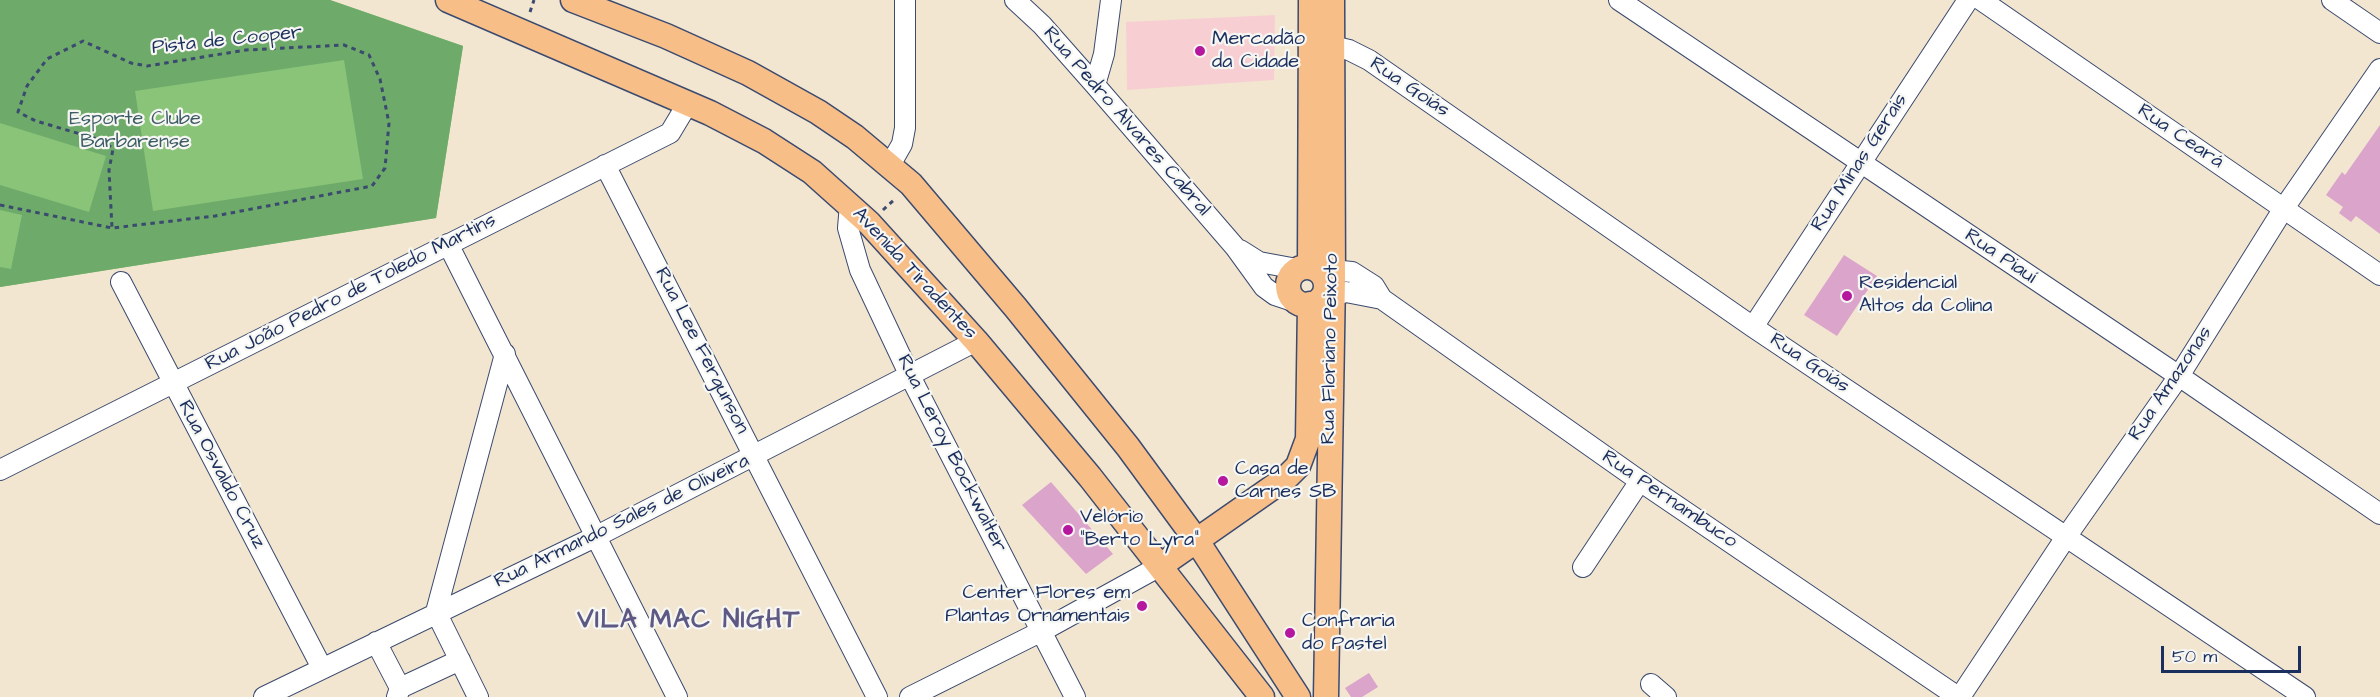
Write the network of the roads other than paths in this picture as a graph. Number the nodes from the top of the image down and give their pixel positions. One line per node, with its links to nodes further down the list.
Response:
1 (448, 0): 16 (main road, Avenida Tiradentes)
2 (573, 0): 19 (main road)
3 (905, 0): 19 (street)
4 (1015, 0): 15 (street, Rua Pedro Alvares Cabral)
5 (1111, 0): 15 (street)
6 (1311, 0): 13 (main road, Rua Floriano Peixoto)
7 (1332, 0): 13 (main road, Rua Floriano Peixoto)
8 (1619, 0): 17 (street, Rua Piauí)
9 (1968, 0): 17 (street, Rua Minas Gerais)
10 (1981, 0): 21 (street, Rua Ceará)
11 (2332, 0): 12 (street)
12 (2380, 33)
13 (1321, 46): 24 (main road, Rua Floriano Peixoto); 29 (street, Rua Goiás)
14 (2380, 69): 21 (street, Rua Amazonas)
15 (1095, 85): 23 (street, Rua Pedro Alvares Cabral)
16 (688, 103): 18 (street, Rua João Pedro de Toledo Martins); 20 (main road, Avenida Tiradentes)
17 (1860, 163): 29 (street, Rua Minas Gerais); 33 (street, Rua Piauí)
18 (605, 165): 22 (street, Rua João Pedro de Toledo Martins); 35 (street, Rua Lee Fergunson)
19 (890, 165): 43 (main road)
20 (850, 204): 30 (main road, Avenida Tiradentes); 32 (street, Rua Leroy Bockwalter)
21 (2284, 208): 25 (street, Rua Ceará); 33 (street, Rua Amazonas)
22 (448, 244): 31 (street); 34 (street, Rua João Pedro de Toledo Martins)
23 (1235, 247): 24 (street, Rua Pedro Alvares Cabral); 28 (street, Rua Pedro Alvares Cabral)
24 (1314, 268): 27 (street, Rua Pernambuco); 28 (main road, Rua Floriano Peixoto); 28 (main road)
25 (2380, 274)
26 (121, 282): 34 (street, Rua Osvaldo Cruz)
27 (1382, 299): 28 (street, Rua Pernambuco); 38 (street, Rua Pernambuco)
28 (1314, 301): 36 (main road, Rua Floriano Peixoto); 39 (main road, Rua Floriano Peixoto)
29 (1753, 327): 42 (street, Rua Goiás)
30 (976, 341): 32 (street, Rua Armando Sales de Oliveira); 44 (main road, Avenida Tiradentes)
31 (505, 354): 41 (street); 46 (street)
32 (910, 376): 35 (street, Rua Armando Sales de Oliveira); 47 (street, Rua Leroy Bockwalter)
33 (2179, 376): 40 (street, Rua Piauí); 42 (street, Rua Amazonas)
34 (173, 383): 37 (street, Rua João Pedro de Toledo Martins); 50 (street, Rua Osvaldo Cruz)
35 (755, 456): 41 (street, Rua Armando Sales de Oliveira); 56 (street, Rua Lee Fergunson)
36 (1298, 466): 39 (main road); 43 (main road)
37 (0, 470)
38 (1640, 481): 45 (street); 63 (street, Rua Pernambuco)
39 (1328, 486): 61 (main road, Rua Floriano Peixoto)
40 (2380, 514)
41 (597, 536): 46 (street, Rua Armando Sales de Oliveira); 55 (street)
42 (2066, 537): 63 (street, Rua Amazonas); 64 (street, Rua Goiás)
43 (1197, 541): 44 (main road); 60 (main road)
44 (1160, 566): 47 (street); 59 (main road, Avenida Tiradentes)
45 (1583, 567)
46 (436, 612): 48 (street, Rua Armando Sales de Oliveira); 49 (street)
47 (1042, 631): 57 (street); 58 (street, Rua Leroy Bockwalter)
48 (376, 642): 50 (street, Rua Armando Sales de Oliveira); 52 (street)
49 (460, 660): 52 (street); 54 (street)
50 (322, 668): 53 (street, Rua Armando Sales de Oliveira)
51 (1651, 684): 62 (street)
52 (399, 693)
53 (264, 697)
54 (478, 697)
55 (677, 697)
56 (877, 697)
57 (910, 697)
58 (1075, 697)
59 (1262, 697)
60 (1298, 697)
61 (1326, 697)
62 (1666, 697)
63 (1959, 697)
64 (2305, 697)

